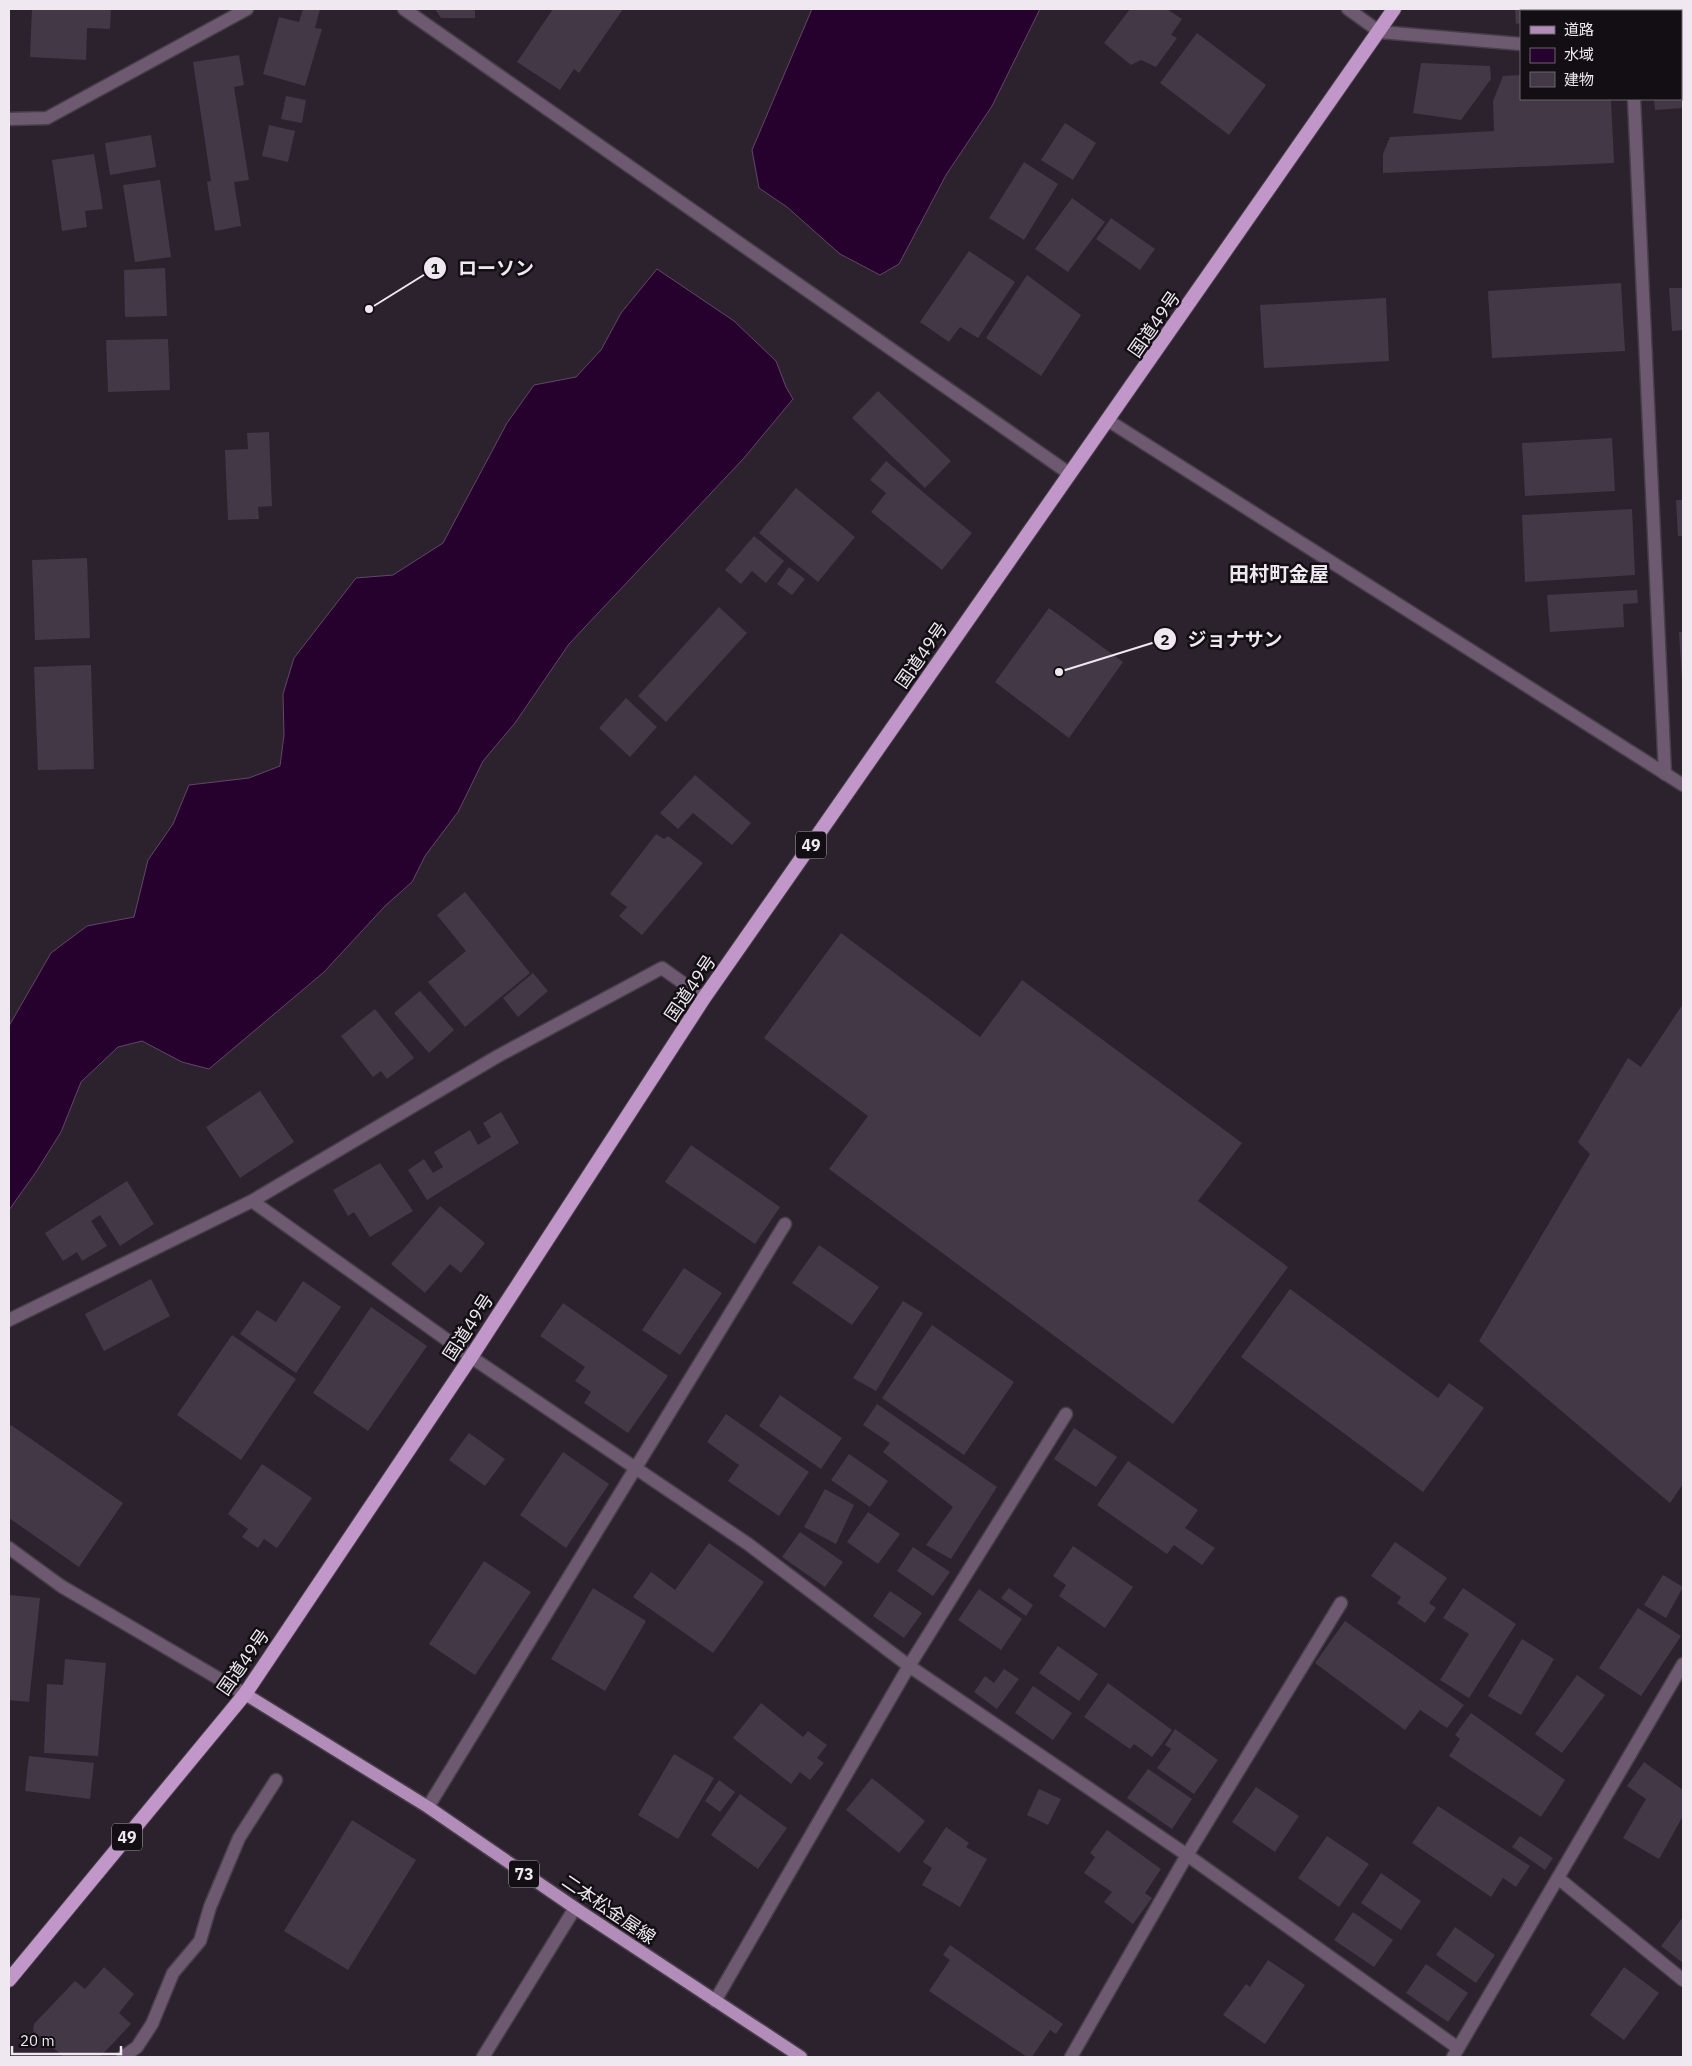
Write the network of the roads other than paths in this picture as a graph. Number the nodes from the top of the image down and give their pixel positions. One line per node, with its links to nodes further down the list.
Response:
1 (247, 9): 8 (street)
2 (404, 9): 10 (street)
3 (1348, 9): 5 (street)
4 (1394, 9): 5 (highway, 国道49号 / 49)
5 (1380, 32): 6 (street); 9 (highway, 国道49号 / 49)
6 (1520, 44)
7 (1634, 100): 11 (street)
8 (9, 119)
9 (1109, 420): 10 (highway, 国道49号 / 49); 11 (street)
10 (1070, 474): 13 (highway, 国道49号 / 49)
11 (1665, 774): 12 (street)
12 (1683, 785)
13 (704, 998): 14 (street); 17 (highway, 国道49号 / 49)
14 (252, 1201): 16 (street); 17 (street)
15 (785, 1224): 19 (street)
16 (9, 1320)
17 (471, 1357): 19 (street); 24 (highway, 国道49号 / 49)
18 (1066, 1414): 23 (street)
19 (635, 1468): 23 (street); 26 (street)
20 (9, 1548): 24 (street)
21 (1341, 1603): 27 (street)
22 (1683, 1664): 28 (street)
23 (909, 1666): 27 (street); 32 (street)
24 (245, 1694): 26 (main road, 二本松金屋線 / 73); 30 (highway, 国道49号 / 49)
25 (276, 1780): 34 (street)
26 (428, 1807): 29 (main road, 二本松金屋線 / 73)
27 (1187, 1855): 33 (street); 37 (street)
28 (1558, 1878): 31 (street); 33 (street)
29 (575, 1908): 32 (main road, 二本松金屋線 / 73); 35 (street)
30 (9, 1980)
31 (1683, 1980)
32 (715, 2001): 36 (main road, 二本松金屋線 / 73)
33 (1456, 2053)
34 (123, 2057)
35 (483, 2057)
36 (801, 2057)
37 (1071, 2057)

